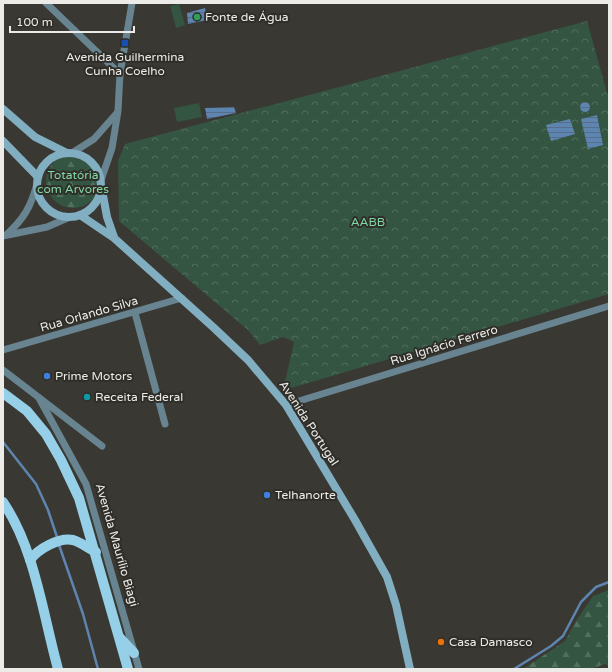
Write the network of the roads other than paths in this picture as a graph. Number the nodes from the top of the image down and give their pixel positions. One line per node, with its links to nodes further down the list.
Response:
1 (46, 3): 3 (street)
2 (132, 3): 3 (street)
3 (120, 74): 5 (street)
4 (3, 110): 7 (street)
5 (118, 111): 7 (street); 9 (street)
6 (3, 141): 8 (street)
7 (69, 153): 8 (street); 9 (street)
8 (38, 181): 11 (street); 12 (street)
9 (101, 183): 10 (street); 13 (street)
10 (80, 215): 11 (street); 13 (street, Avenida Portugal)
11 (70, 217): 12 (street)
12 (5, 235)
13 (114, 238): 14 (street, Avenida Portugal)
14 (182, 298): 16 (street, Rua Orlando Silva); 21 (street, Avenida Portugal)
15 (609, 306): 21 (street, Rua Ignácio Ferrero)
16 (135, 313): 17 (street, Rua Orlando Silva); 22 (street)
17 (3, 350)
18 (3, 370): 20 (street)
19 (3, 393): 25 (main road, Avenida Maurílio Biagi)
20 (39, 398): 23 (street); 28 (street, Avenida Maurílio Biagi)
21 (286, 405): 32 (street, Avenida Portugal)
22 (165, 424)
23 (102, 446)
24 (3, 502): 26 (main road)
25 (96, 552): 26 (main road); 27 (main road, Avenida Maurílio Biagi)
26 (30, 560): 29 (main road)
27 (119, 637): 28 (main road); 30 (main road, Avenida Maurílio Biagi)
28 (134, 653): 31 (street, Avenida Maurílio Biagi)
29 (58, 669)
30 (128, 669)
31 (139, 669)
32 (410, 669)

